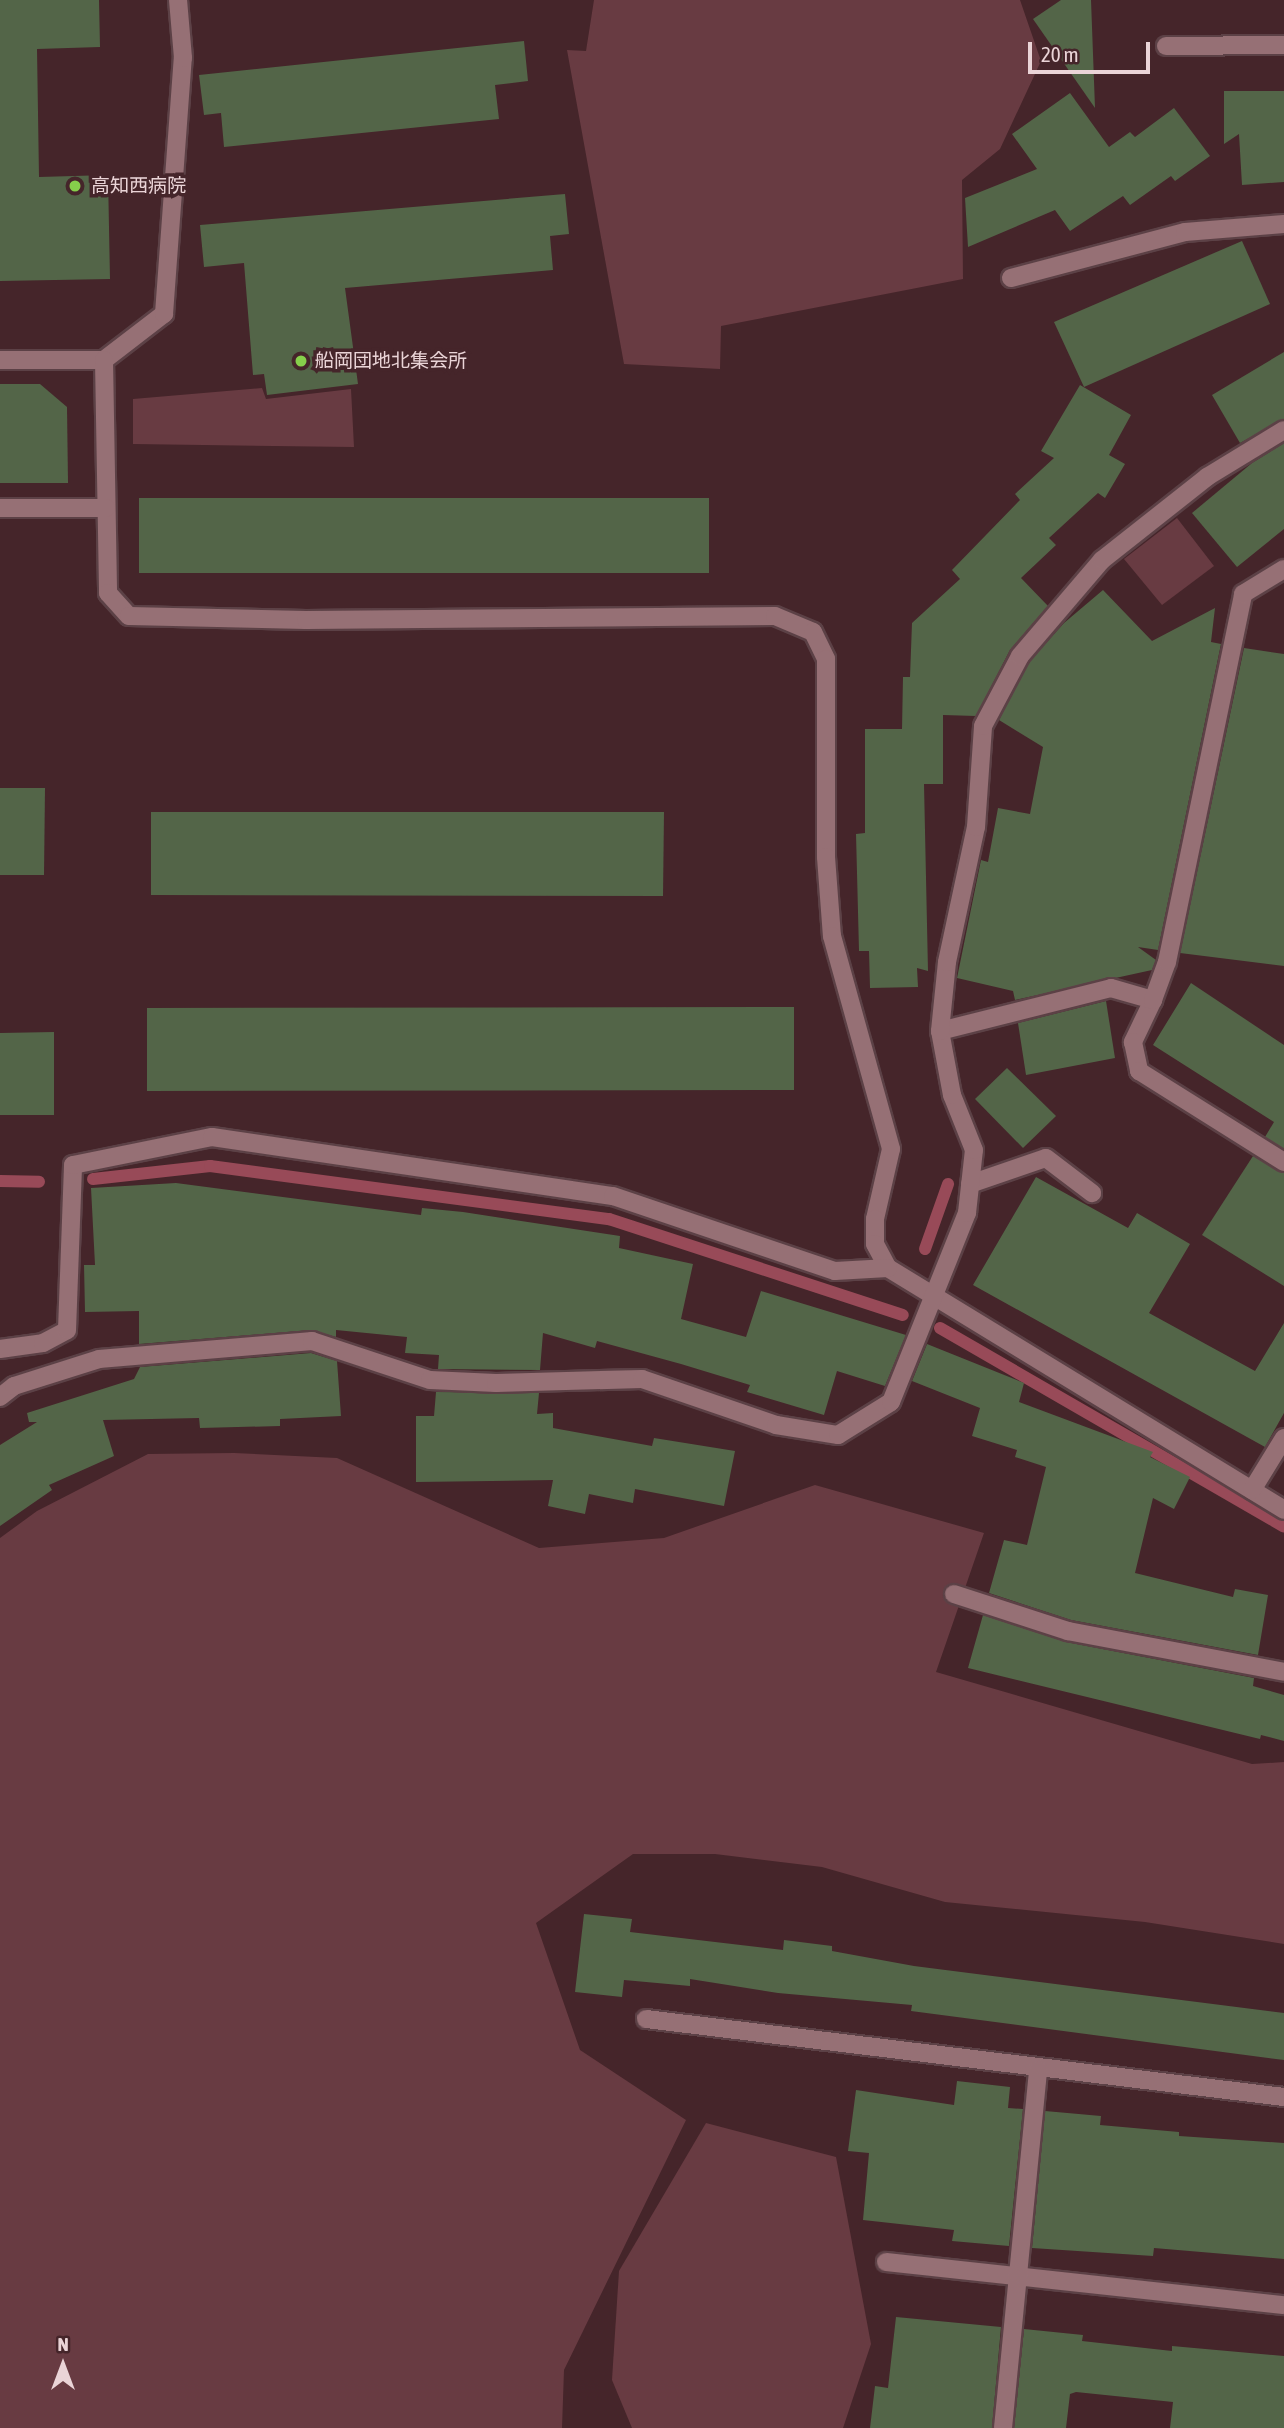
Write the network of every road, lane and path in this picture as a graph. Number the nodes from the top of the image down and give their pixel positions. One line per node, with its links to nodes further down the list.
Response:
1 (178, 0): 7 (street)
2 (1284, 45): 3 (street)
3 (1166, 47)
4 (1284, 224): 5 (street)
5 (1011, 278)
6 (0, 360): 7 (street)
7 (104, 360): 10 (street)
8 (1284, 430): 13 (street)
9 (0, 508): 10 (street)
10 (106, 508): 17 (street)
11 (1284, 569): 12 (street)
12 (1153, 1000): 13 (street); 14 (street)
13 (940, 1031): 15 (street)
14 (1284, 1162)
15 (970, 1184): 16 (street); 18 (street)
16 (1091, 1193)
17 (888, 1268): 18 (street); 19 (street)
18 (935, 1298): 20 (street); 22 (street)
19 (0, 1349)
20 (0, 1397)
21 (1284, 1438): 22 (street)
22 (1252, 1490): 23 (street)
23 (1284, 1510)
24 (954, 1594): 25 (street)
25 (1284, 1672)
26 (646, 2019): 27 (street)
27 (1038, 2070): 28 (street); 30 (street)
28 (1284, 2098)
29 (886, 2262): 30 (street)
30 (1018, 2277): 31 (street); 32 (street)
31 (1284, 2305)
32 (1003, 2428)

